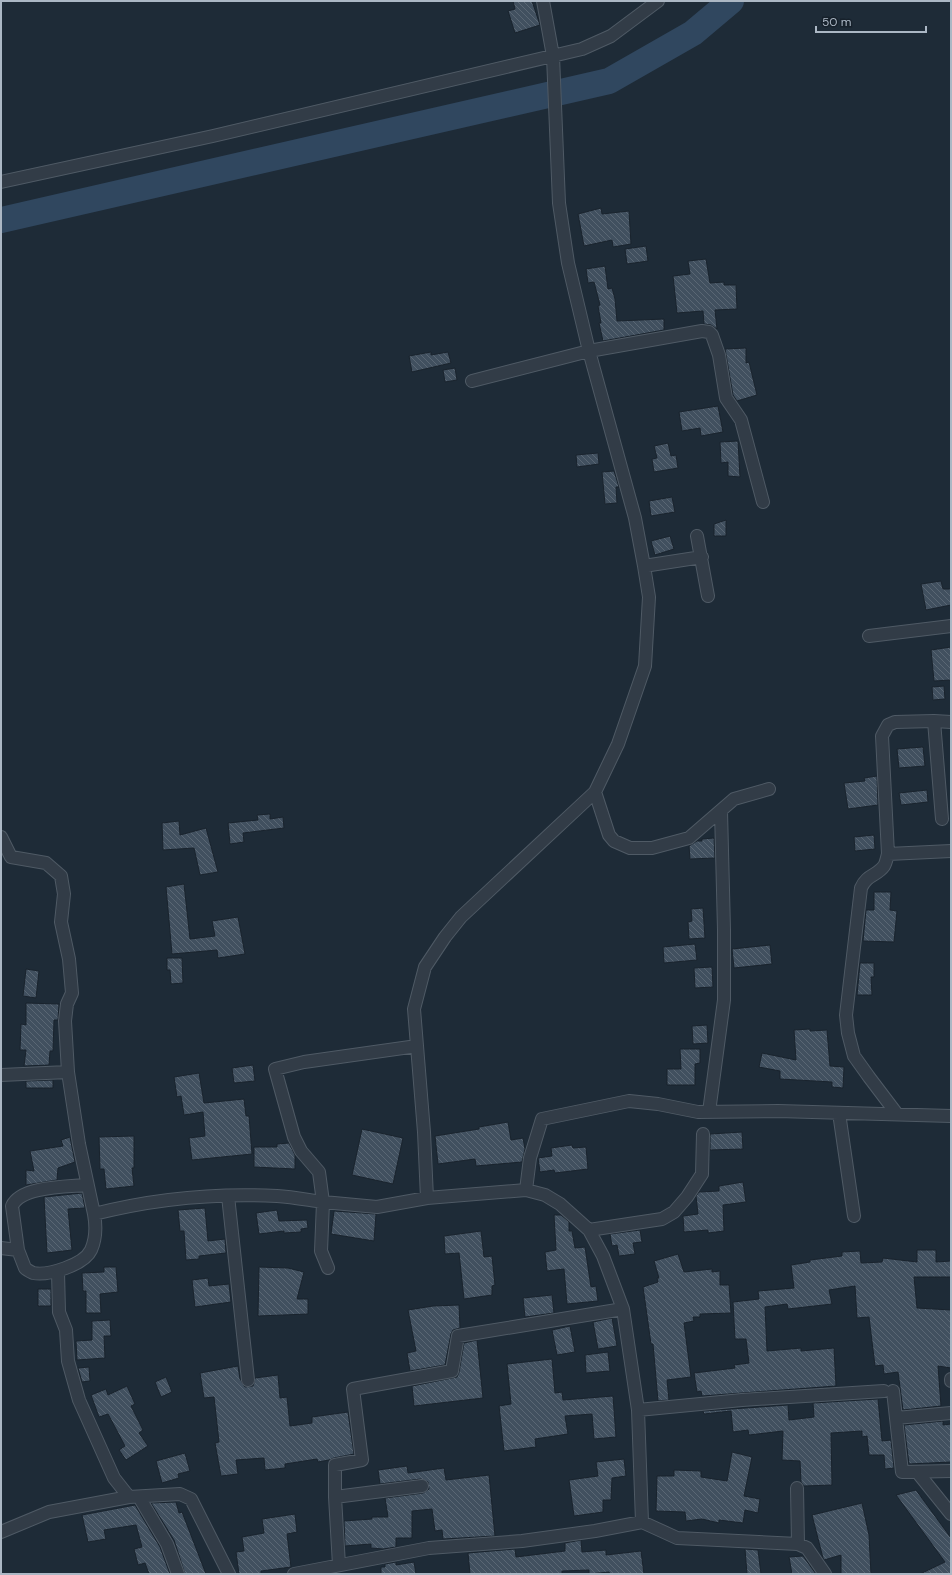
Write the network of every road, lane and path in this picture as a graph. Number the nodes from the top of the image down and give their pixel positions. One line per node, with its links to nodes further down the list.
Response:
1 (543, 1): 3 (street)
2 (658, 1): 3 (street)
3 (553, 58): 4 (street); 5 (street)
4 (1, 182)
5 (589, 351): 6 (street); 7 (street); 10 (street)
6 (472, 381)
7 (763, 502)
8 (697, 536): 9 (street)
9 (702, 557): 10 (street); 11 (street)
10 (644, 566): 17 (street)
11 (708, 596)
12 (951, 626): 13 (street)
13 (868, 636)
14 (934, 721): 15 (street); 19 (street); 22 (street)
15 (951, 722)
16 (769, 789): 18 (street)
17 (595, 792): 18 (street); 23 (street)
18 (721, 811): 26 (street)
19 (942, 819)
20 (1, 837): 24 (street)
21 (951, 851): 22 (street)
22 (888, 854): 28 (street)
23 (417, 1046): 34 (street); 35 (street)
24 (68, 1072): 25 (street); 31 (street)
25 (1, 1075)
26 (709, 1112): 27 (street); 32 (street)
27 (839, 1113): 28 (street); 37 (street)
28 (897, 1114): 29 (street)
29 (951, 1116)
30 (703, 1134): 38 (street)
31 (87, 1185): 36 (street); 40 (street)
32 (526, 1190): 34 (street); 38 (street)
33 (228, 1196): 35 (street); 36 (street); 44 (street)
34 (427, 1198): 35 (street)
35 (323, 1202): 41 (street)
36 (94, 1214): 42 (street)
37 (854, 1216)
38 (589, 1230): 43 (street)
39 (1, 1248): 40 (street)
40 (18, 1250): 42 (street)
41 (328, 1268)
42 (58, 1272): 52 (street)
43 (622, 1309): 45 (street); 53 (street)
44 (248, 1380)
45 (638, 1410): 47 (street); 55 (street)
46 (951, 1413): 47 (street)
47 (896, 1418): 49 (street)
48 (951, 1471): 49 (street)
49 (918, 1473): 54 (street)
50 (422, 1486): 53 (street)
51 (797, 1488): 57 (street)
52 (134, 1497): 56 (street); 59 (street); 60 (street)
53 (335, 1497): 58 (street)
54 (951, 1514)
55 (642, 1522): 57 (street); 58 (street)
56 (1, 1532)
57 (798, 1544): 62 (street)
58 (339, 1565): 61 (street)
59 (178, 1574)
60 (229, 1574)
61 (294, 1574)
62 (825, 1574)

